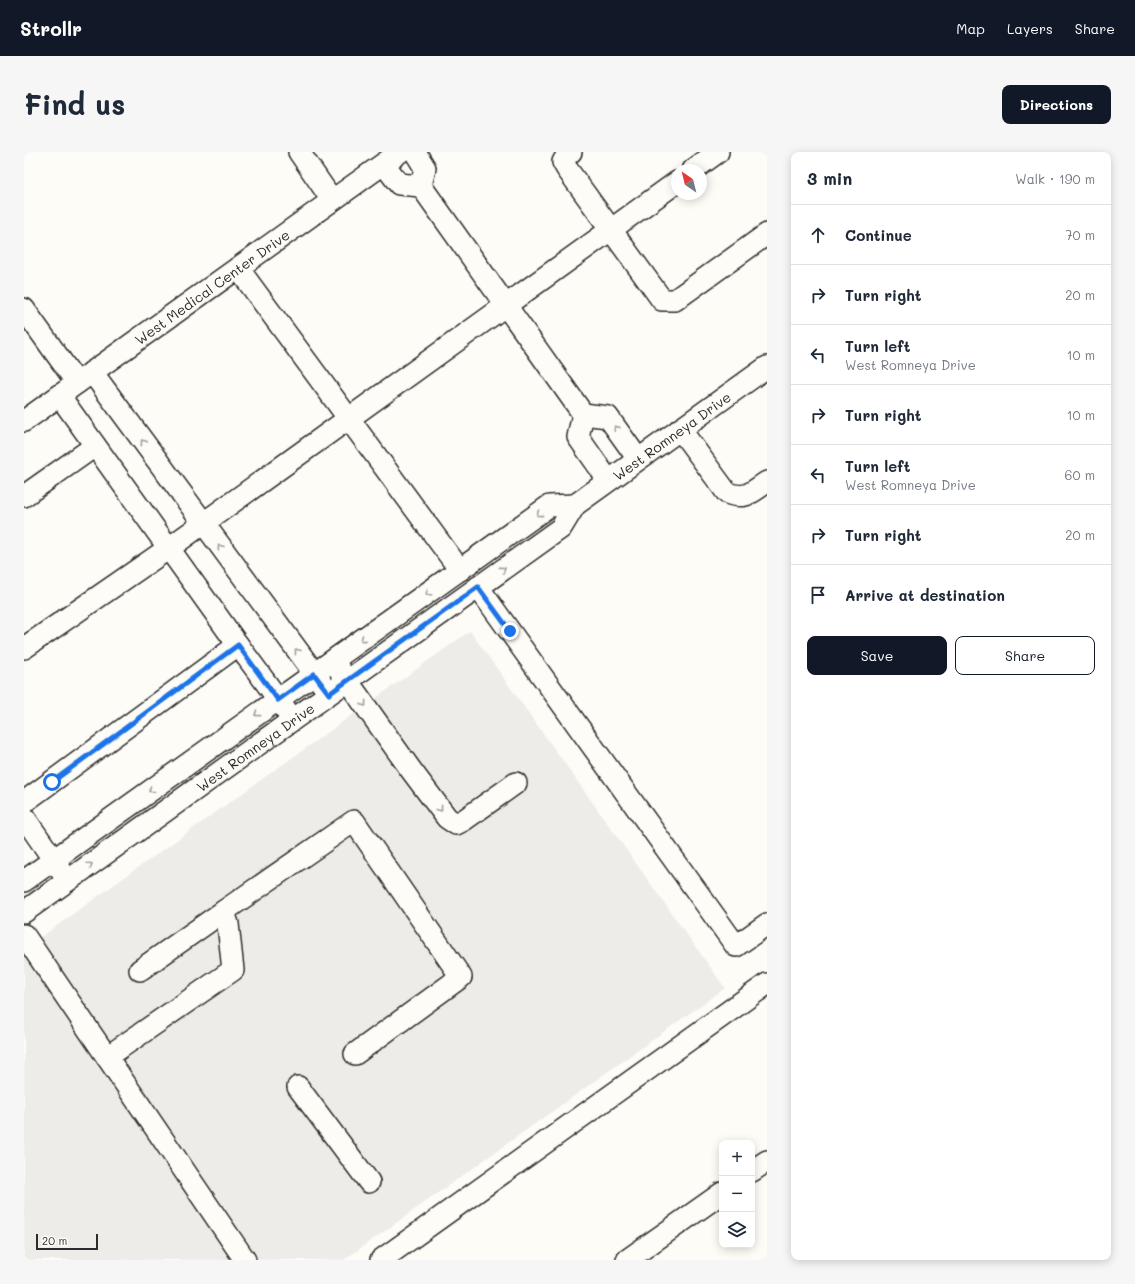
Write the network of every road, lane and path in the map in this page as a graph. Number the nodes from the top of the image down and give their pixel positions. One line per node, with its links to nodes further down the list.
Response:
1 (299, 152): 9 (street)
2 (415, 152): 7 (street)
3 (571, 152): 10 (street)
4 (718, 152): 6 (street)
5 (392, 158): 7 (street); 9 (street, West Medical Center Drive)
6 (701, 164)
7 (421, 186): 13 (street)
8 (671, 186): 10 (street)
9 (332, 200): 12 (street, West Medical Center Drive)
10 (611, 229): 11 (street); 13 (street)
11 (767, 234)
12 (238, 268): 16 (street, West Medical Center Drive); 19 (street)
13 (506, 305): 18 (street); 19 (street)
14 (24, 309): 16 (street)
15 (767, 367): 21 (street, West Romneya Drive)
16 (85, 377): 17 (street, West Medical Center Drive); 28 (street, one-way to 16)
17 (59, 395): 20 (street, West Medical Center Drive); 22 (street)
18 (583, 414): 23 (street, one-way to 18); 24 (street)
19 (348, 419): 28 (street); 30 (street)
20 (24, 420)
21 (680, 429): 23 (street, West Romneya Drive); 25 (street)
22 (95, 446): 26 (street); 29 (street)
23 (638, 459): 24 (street, West Romneya Drive)
24 (608, 480): 27 (street, West Romneya Drive)
25 (767, 482)
26 (24, 496)
27 (575, 504): 30 (street, West Romneya Drive, one-way to 30); 31 (street, West Romneya Drive, one-way to 27)
28 (203, 523): 29 (street); 35 (street, one-way to 28)
29 (169, 548): 32 (street); 33 (street)
30 (460, 570): 34 (street, West Romneya Drive, one-way to 34)
31 (478, 587): 36 (street, West Romneya Drive); 48 (street)
32 (238, 645): 38 (street); 41 (street)
33 (24, 648)
34 (333, 660): 35 (street, West Romneya Drive); 36 (street)
35 (314, 674): 37 (street); 38 (street, West Romneya Drive)
36 (347, 681): 37 (street, West Romneya Drive); 40 (street, one-way to 40)
37 (329, 694): 39 (street, West Romneya Drive)
38 (278, 700): 39 (street); 43 (street, West Romneya Drive, one-way to 43)
39 (293, 720): 44 (street, West Romneya Drive, one-way to 39)
40 (516, 783)
41 (24, 802)
42 (24, 817): 43 (street)
43 (53, 860): 44 (street); 45 (street, West Romneya Drive)
44 (68, 880): 47 (street, West Romneya Drive)
45 (24, 881)
46 (224, 911): 50 (street); 52 (street); 53 (street)
47 (24, 912)
48 (767, 924)
49 (24, 936): 53 (street)
50 (140, 970)
51 (767, 984): 60 (street)
52 (355, 1054)
53 (107, 1057): 59 (street)
54 (298, 1087): 57 (street)
55 (767, 1160): 56 (street)
56 (755, 1169)
57 (369, 1182)
58 (719, 1195): 61 (street)
59 (245, 1260)
60 (381, 1260)
61 (627, 1260)

